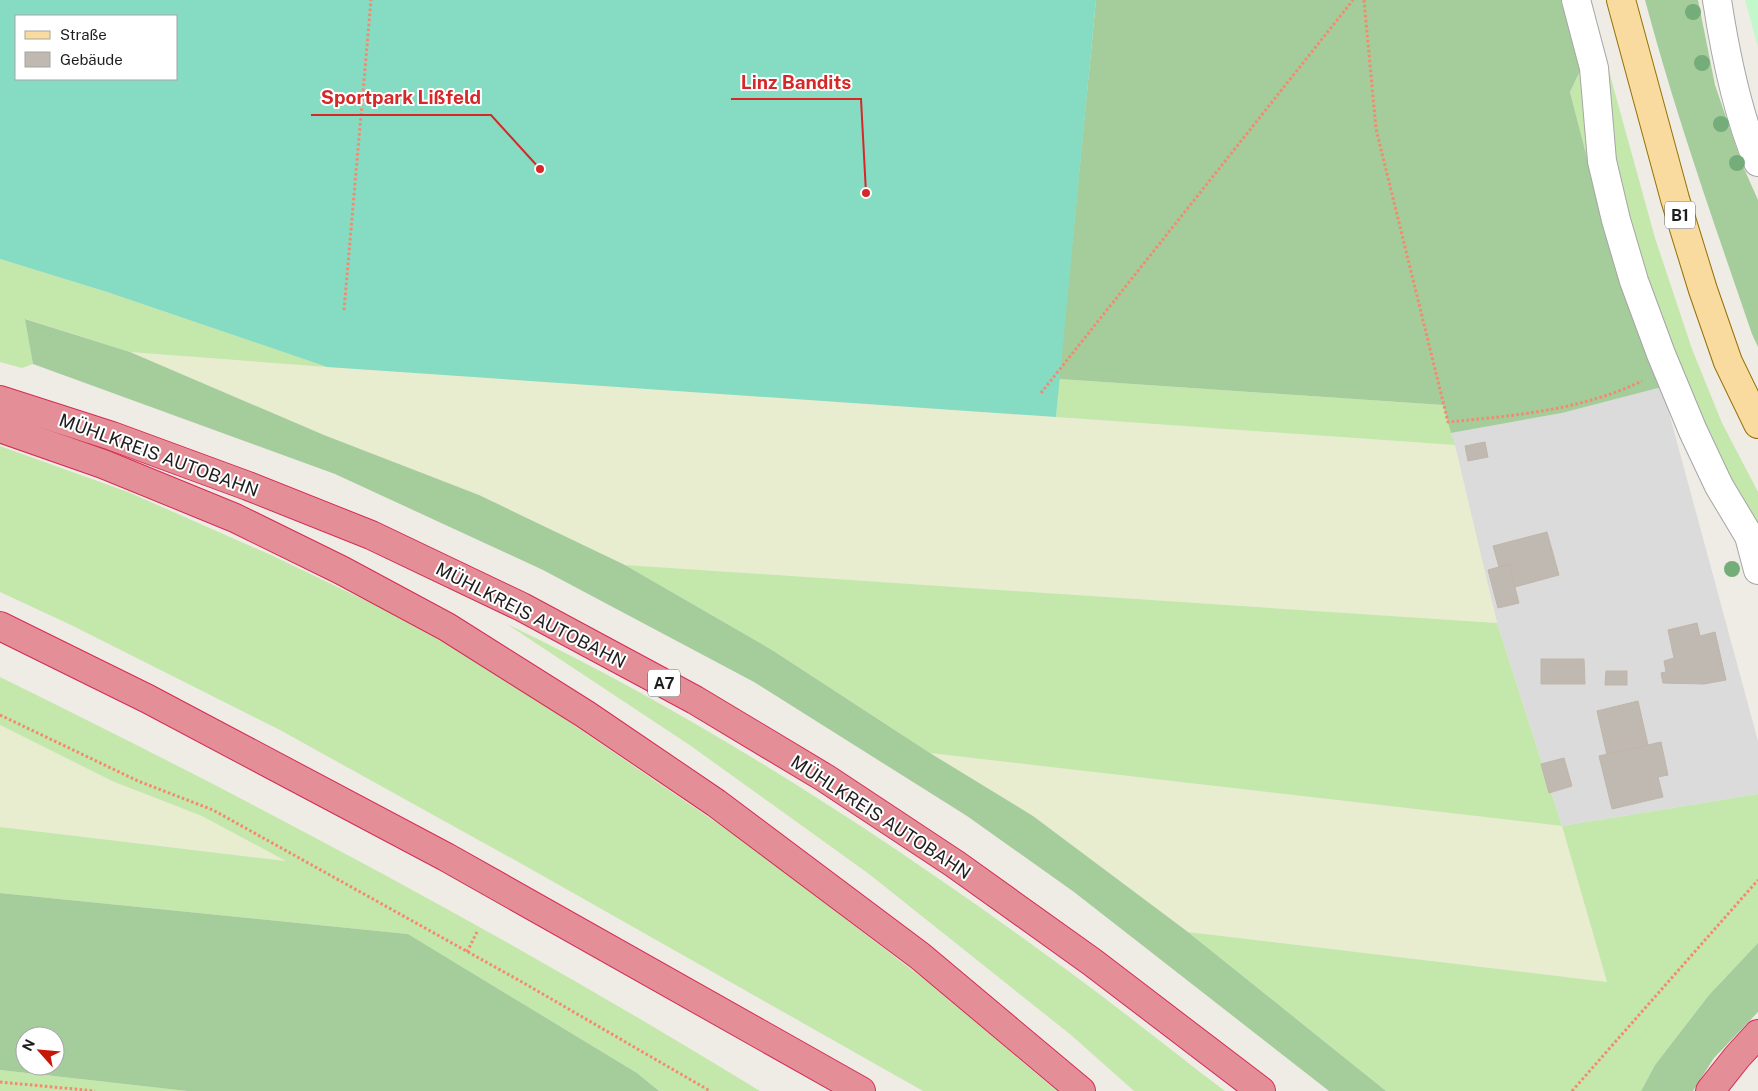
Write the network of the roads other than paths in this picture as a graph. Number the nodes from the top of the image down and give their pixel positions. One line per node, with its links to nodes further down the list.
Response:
1 (1576, 0): 8 (street)
2 (1621, 0): 6 (main road, B1)
3 (1717, 0): 4 (street)
4 (1758, 162)
5 (0, 400): 13 (highway, MÜHLKREIS AUTOBAHN / A7)
6 (1758, 424)
7 (0, 428): 12 (highway)
8 (1758, 570)
9 (0, 626): 11 (highway)
10 (1758, 1034): 14 (highway)
11 (861, 1091)
12 (1081, 1091)
13 (1261, 1091)
14 (1710, 1091)

